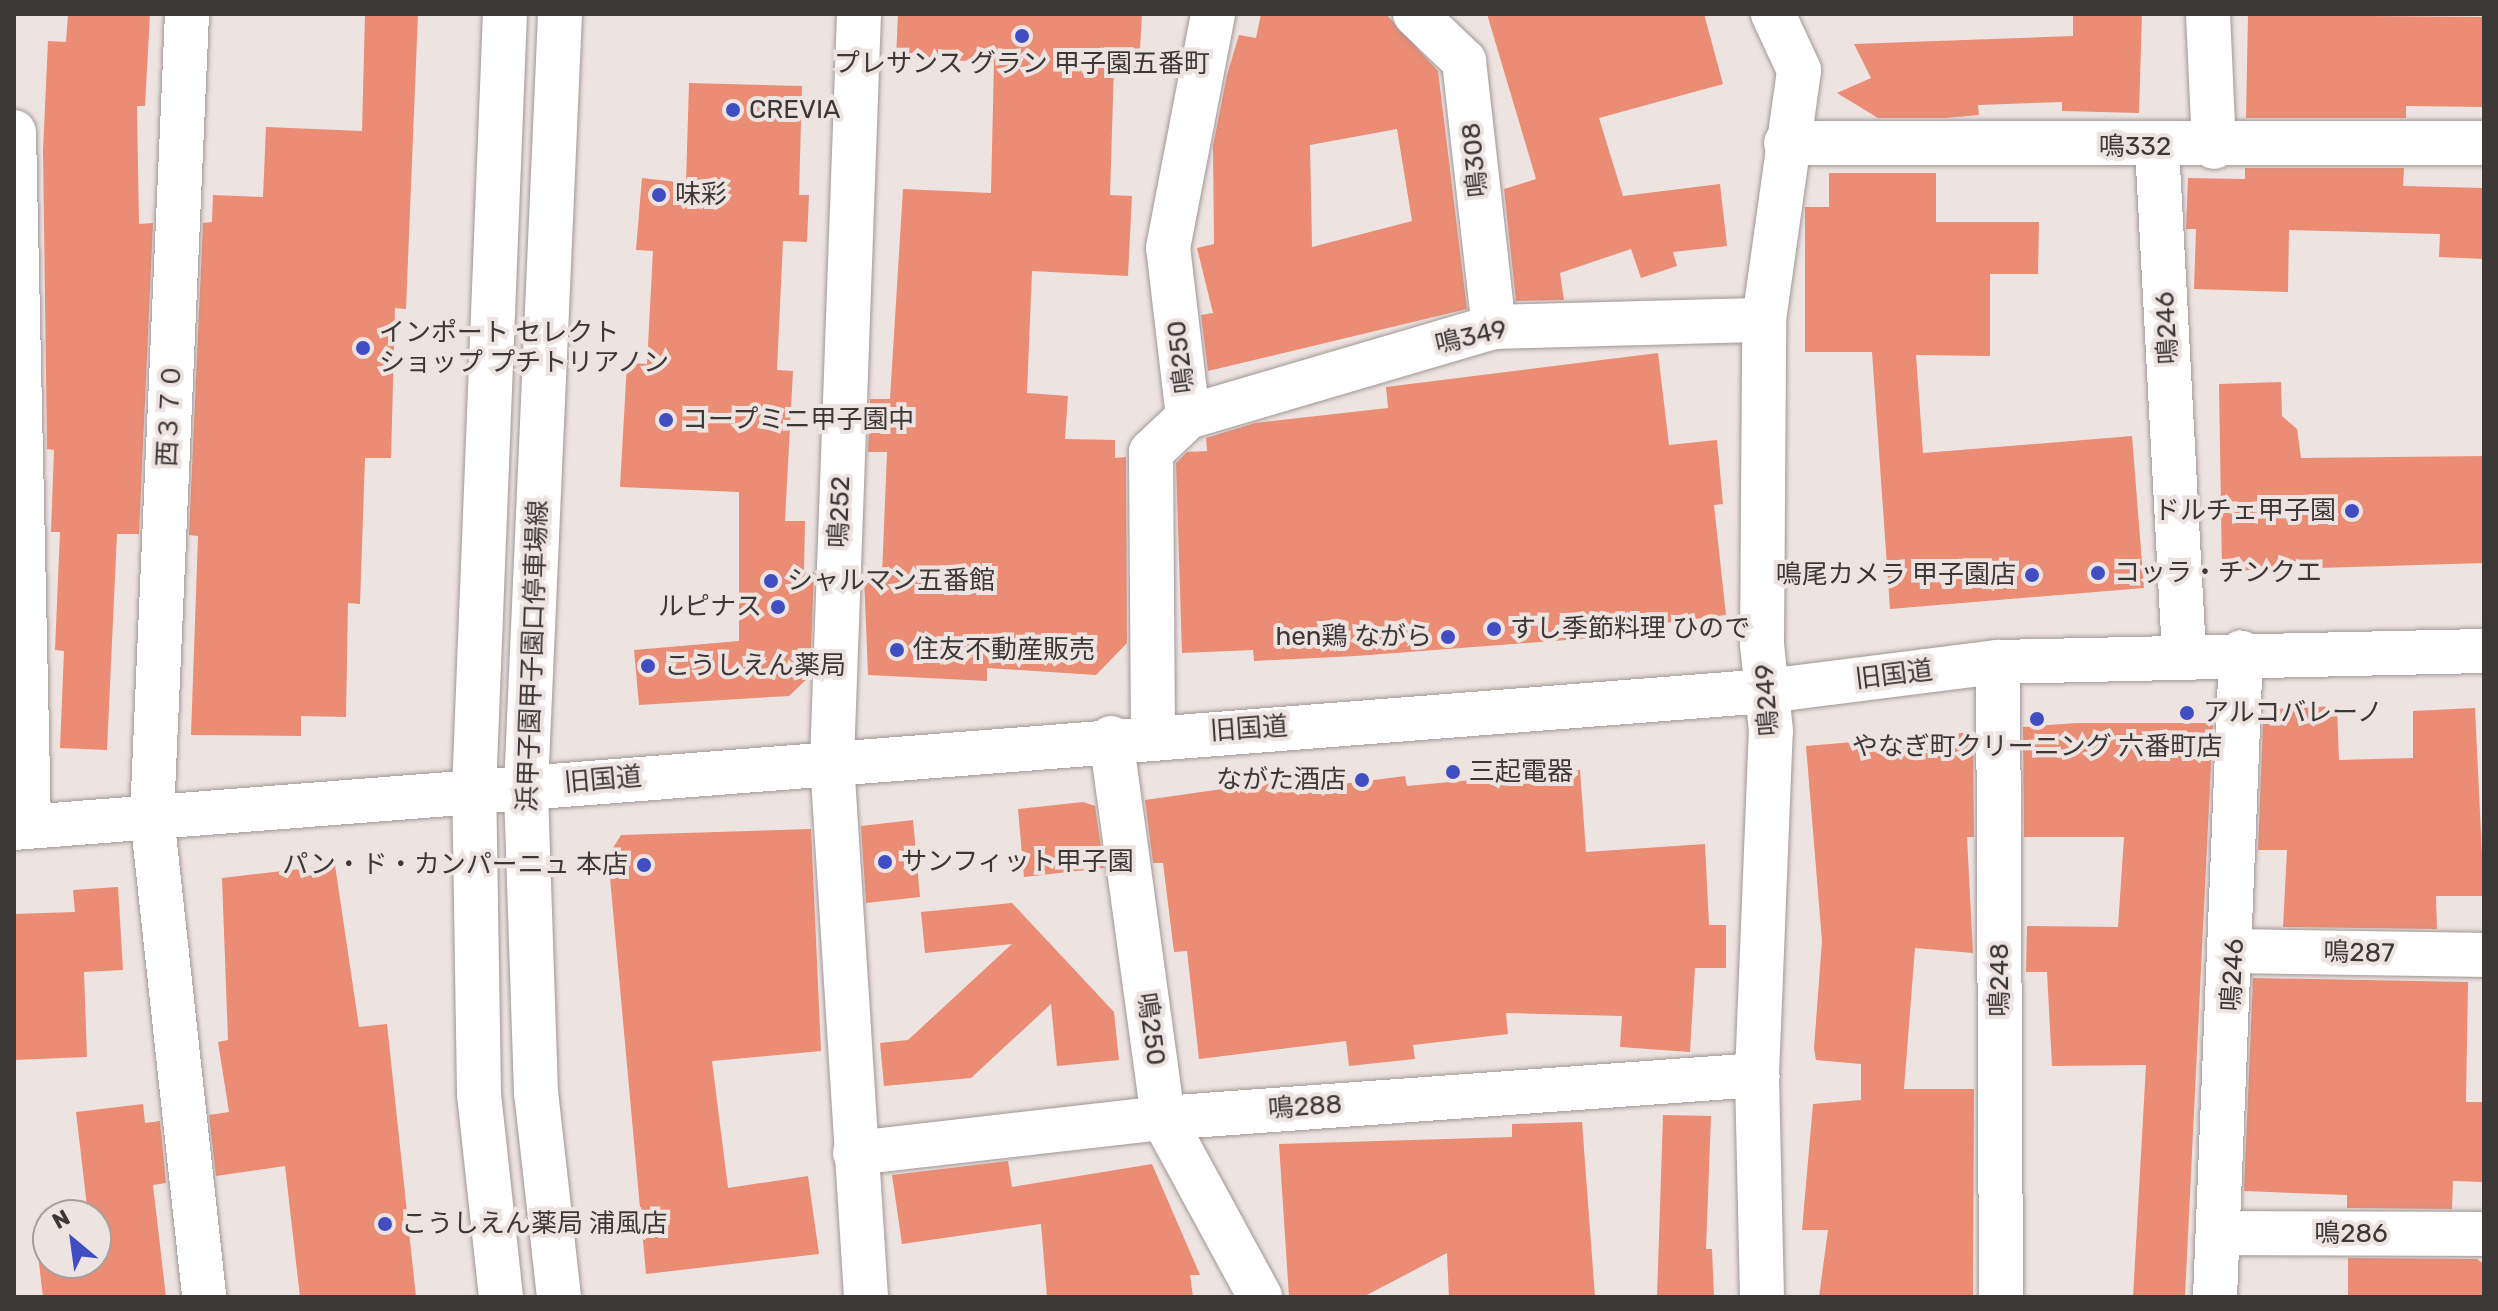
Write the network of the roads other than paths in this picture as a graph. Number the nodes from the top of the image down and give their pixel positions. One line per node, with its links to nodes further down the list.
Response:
1 (187, 14): 27 (street, 西３７０)
2 (505, 14): 26 (street, 浜甲子園甲子園口停車場線)
3 (560, 14): 25 (street, 浜甲子園甲子園口停車場線)
4 (859, 14): 24 (street, 鳴252)
5 (1213, 14): 16 (street, 鳴250)
6 (1415, 14): 15 (street, 鳴308)
7 (1773, 14): 10 (street, 鳴249)
8 (2208, 14): 13 (street)
9 (14, 132): 17 (street)
10 (1786, 143): 12 (street, 鳴332); 14 (street, 鳴249)
11 (2484, 143): 13 (street, 鳴332)
12 (2157, 147): 13 (street, 鳴332); 19 (street, 鳴246)
13 (2214, 147)
14 (1764, 320): 15 (street, 鳴349); 22 (street, 鳴249)
15 (1494, 327): 16 (street, 鳴349)
16 (1188, 417): 23 (street, 鳴250)
17 (16, 425): 28 (street)
18 (2484, 651): 20 (street, 旧国道)
19 (2184, 653): 20 (street, 旧国道); 21 (street, 旧国道)
20 (2241, 653): 29 (street, 鳴246)
21 (1998, 662): 22 (street, 旧国道); 42 (street, 鳴248)
22 (1767, 691): 23 (street, 旧国道); 31 (street, 鳴249)
23 (1132, 737): 24 (street, 旧国道); 32 (street, 鳴250)
24 (832, 762): 25 (street, 旧国道); 33 (street, 鳴252)
25 (526, 787): 26 (street, 旧国道); 38 (street, 浜甲子園甲子園口停車場線)
26 (474, 791): 27 (street, 旧国道); 37 (street, 浜甲子園甲子園口停車場線)
27 (152, 816): 28 (street, 旧国道); 36 (street, 西３７０)
28 (22, 826)
29 (2234, 951): 30 (street, 鳴287); 34 (street, 鳴246)
30 (2484, 955)
31 (1757, 1075): 32 (street, 鳴288); 41 (street, 鳴249)
32 (1163, 1118): 33 (street, 鳴288); 40 (street, 鳴250)
33 (855, 1153): 39 (street, 鳴252)
34 (2218, 1233): 35 (street, 鳴286); 43 (street, 鳴246)
35 (2484, 1234)
36 (204, 1297)
37 (501, 1297)
38 (559, 1297)
39 (866, 1297)
40 (1260, 1297)
41 (1762, 1297)
42 (2001, 1297)
43 (2215, 1297)

